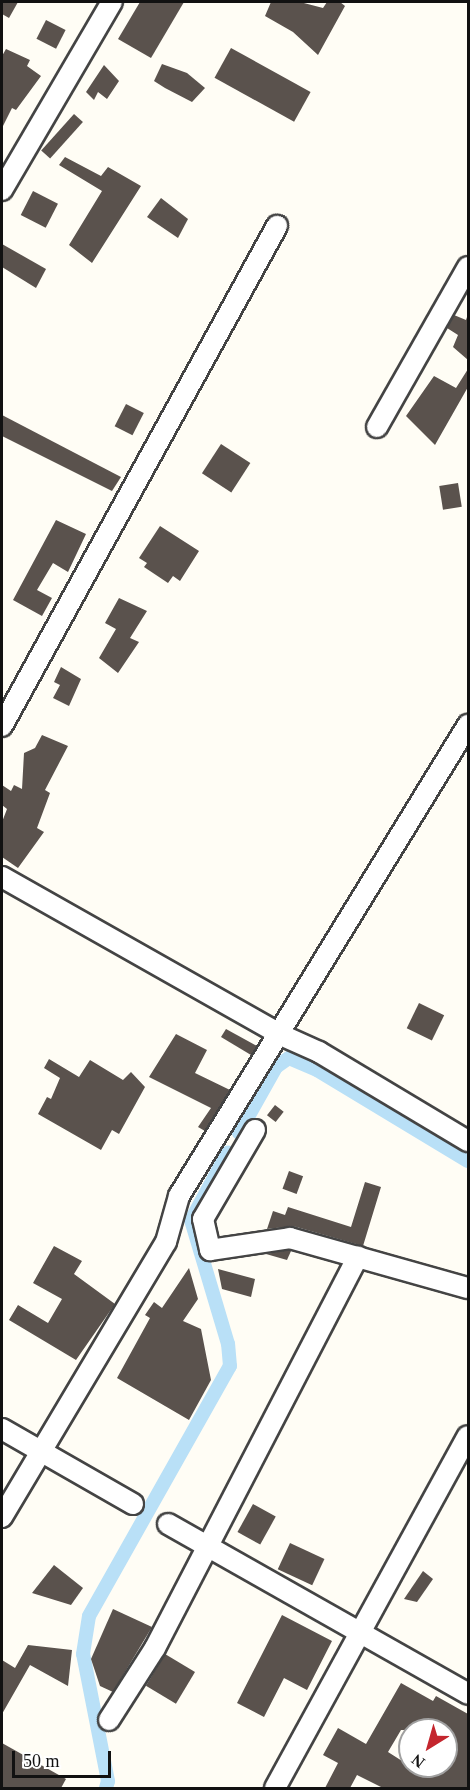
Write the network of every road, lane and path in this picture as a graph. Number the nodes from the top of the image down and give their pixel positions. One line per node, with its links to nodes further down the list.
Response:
1 (112, 2): 2 (street)
2 (2, 190)
3 (277, 226): 7 (street)
4 (468, 267): 5 (street)
5 (377, 427)
6 (468, 725): 9 (street)
7 (2, 726)
8 (2, 877): 9 (street)
9 (281, 1035): 11 (street); 12 (street)
10 (255, 1130): 13 (street)
11 (219, 1134): 13 (street); 18 (street)
12 (468, 1141)
13 (244, 1149): 14 (street)
14 (358, 1257): 15 (street); 22 (street)
15 (468, 1288)
16 (2, 1429): 18 (street)
17 (468, 1436): 23 (street)
18 (40, 1452): 19 (street); 20 (street)
19 (133, 1504)
20 (2, 1517)
21 (168, 1524): 22 (street)
22 (208, 1546): 23 (street); 25 (street)
23 (361, 1633): 24 (street); 26 (street)
24 (468, 1694)
25 (109, 1720)
26 (275, 1788)

